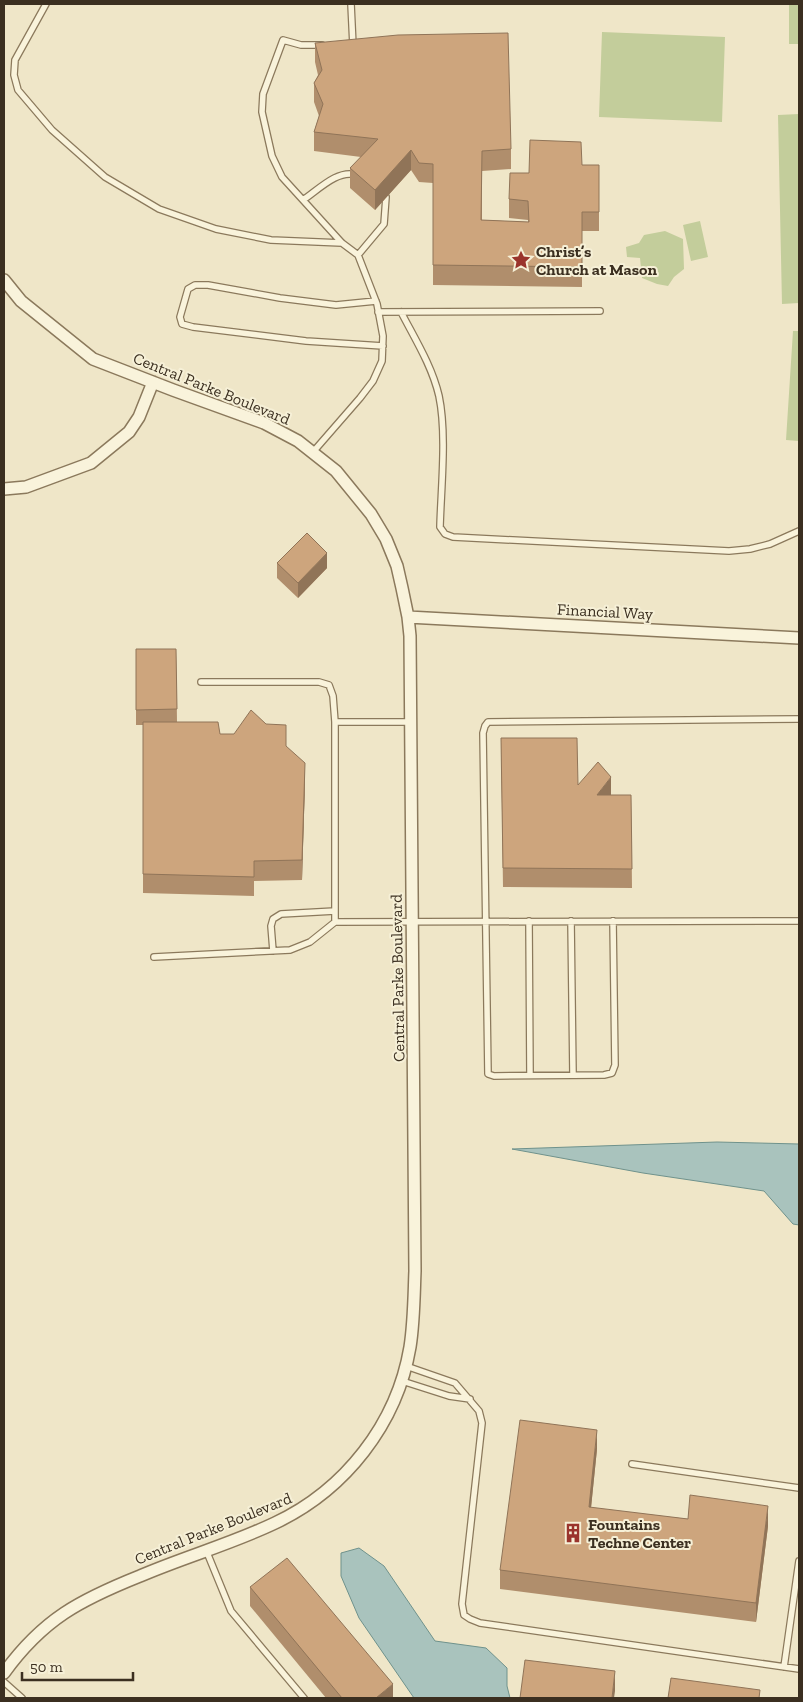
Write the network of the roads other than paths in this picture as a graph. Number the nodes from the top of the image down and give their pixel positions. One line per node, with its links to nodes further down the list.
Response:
1 (46, 4): 8 (lane)
2 (351, 4): 4 (lane)
3 (327, 45): 7 (lane)
4 (345, 46)
5 (361, 177): 7 (lane)
6 (386, 198): 9 (lane)
7 (303, 200): 8 (lane)
8 (342, 243): 9 (lane)
9 (358, 255): 11 (lane)
10 (4, 280): 16 (street, Central Parke Boulevard)
11 (376, 301): 13 (lane); 15 (lane)
12 (600, 311): 14 (lane)
13 (378, 312): 14 (lane); 15 (lane)
14 (401, 312): 19 (lane)
15 (383, 346): 17 (lane)
16 (153, 382): 17 (street, Central Parke Boulevard); 18 (street)
17 (313, 452): 20 (street, Central Parke Boulevard)
18 (4, 489)
19 (799, 531)
20 (408, 616): 21 (street, Financial Way); 25 (street, Central Parke Boulevard)
21 (799, 638)
22 (201, 682): 24 (lane)
23 (799, 719): 28 (lane)
24 (335, 722): 25 (lane); 26 (lane)
25 (411, 722): 27 (street, Central Parke Boulevard)
26 (335, 910): 33 (lane); 34 (lane)
27 (412, 921): 28 (lane); 33 (lane); 38 (street, Central Parke Boulevard)
28 (486, 921): 29 (lane); 36 (lane)
29 (529, 921): 30 (lane); 36 (lane)
30 (571, 921): 31 (lane); 37 (lane)
31 (613, 921): 32 (lane); 37 (lane)
32 (799, 921)
33 (335, 922): 34 (lane)
34 (273, 951): 35 (lane)
35 (154, 957)
36 (530, 1075): 37 (lane)
37 (573, 1075)
38 (405, 1366): 39 (street, Central Parke Boulevard); 40 (lane)
39 (402, 1380): 40 (lane); 43 (street, Central Parke Boulevard)
40 (470, 1399): 45 (lane)
41 (632, 1464): 42 (lane)
42 (799, 1488)
43 (206, 1550): 47 (street, Central Parke Boulevard); 50 (lane)
44 (799, 1561): 45 (lane)
45 (784, 1667): 46 (lane)
46 (799, 1669)
47 (4, 1673)
48 (4, 1682): 49 (lane)
49 (22, 1698)
50 (304, 1698)

